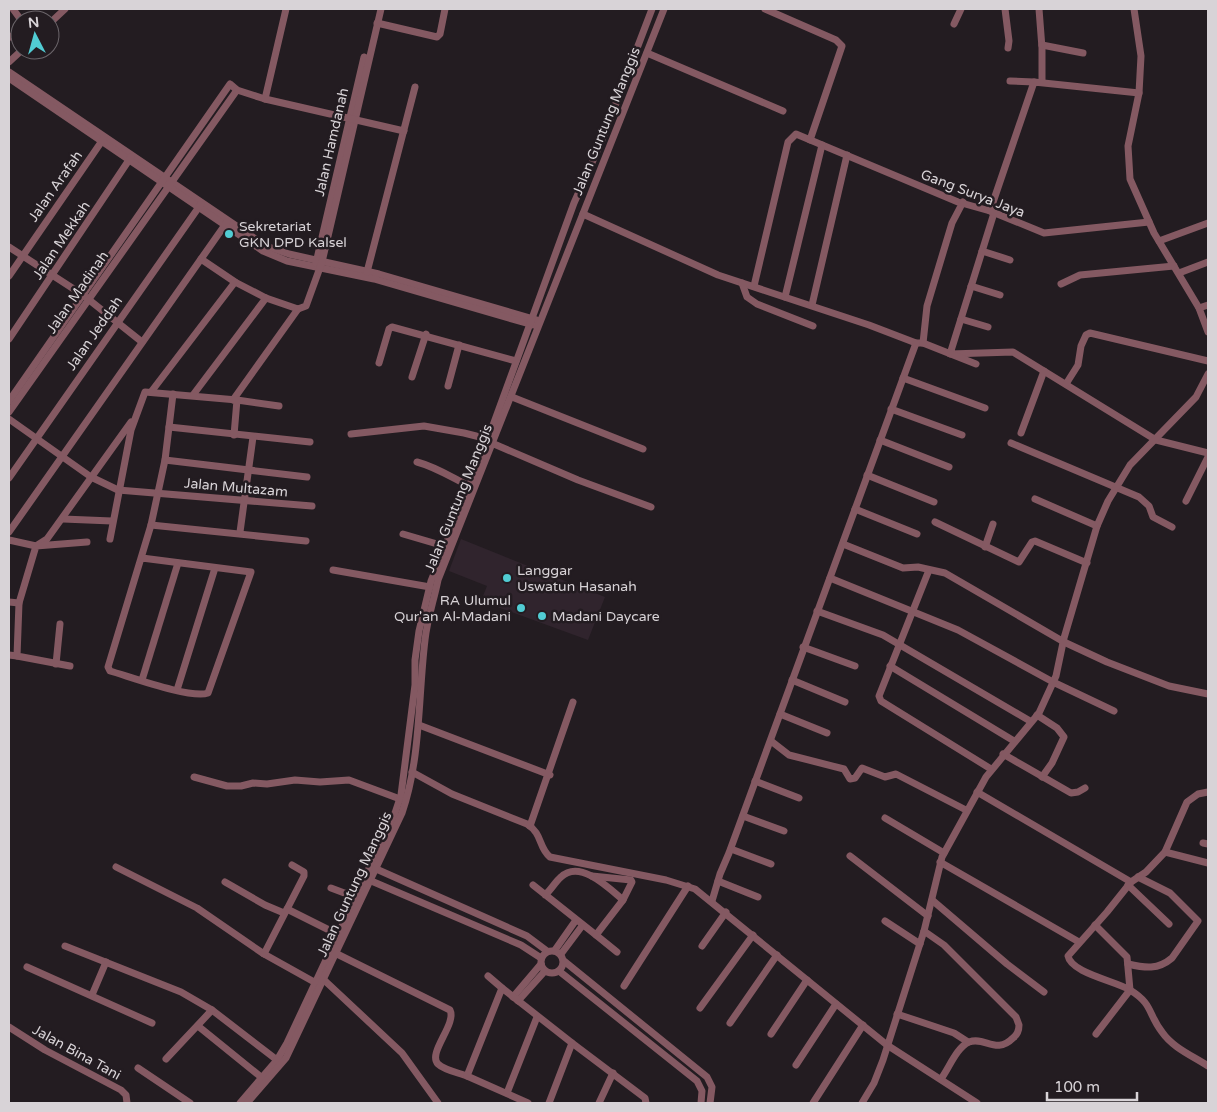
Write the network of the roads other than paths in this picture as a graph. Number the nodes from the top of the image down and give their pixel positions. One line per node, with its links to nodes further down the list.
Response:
1 (286, 9): 26 (street)
2 (376, 9): 28 (street, Jalan Hamdanah)
3 (381, 9): 12 (street, Jalan Hamdanah)
4 (445, 9): 12 (street)
5 (652, 9): 33 (street, Jalan Guntung Manggis)
6 (664, 9): 16 (street, Jalan Guntung Manggis)
7 (765, 9): 34 (street)
8 (961, 9): 13 (street)
9 (1005, 9): 15 (street)
10 (1039, 9): 14 (street)
11 (1134, 9): 25 (street)
12 (377, 23): 28 (street, Jalan Hamdanah)
13 (954, 24)
14 (1042, 45): 17 (street); 21 (street)
15 (1008, 48)
16 (647, 53): 27 (street); 35 (street, Jalan Guntung Manggis)
17 (1083, 53)
18 (9, 72): 32 (street)
19 (9, 78): 32 (street)
20 (1010, 81): 22 (street)
21 (1042, 81): 22 (street); 25 (street)
22 (1034, 82): 42 (street)
23 (415, 87): 30 (street)
24 (236, 90): 26 (street); 29 (street); 31 (street)
25 (1140, 93): 44 (street)
26 (265, 99): 28 (street)
27 (783, 111)
28 (352, 120): 30 (street); 54 (street, Jalan Hamdanah)
29 (199, 129): 31 (street); 39 (street)
30 (404, 131): 56 (street)
31 (206, 132): 39 (street)
32 (103, 139): 38 (street); 50 (street, Jalan Arafah)
33 (602, 140): 35 (street); 75 (street, Jalan Guntung Manggis)
34 (810, 140): 36 (street, Gang Surya Jaya); 63 (street, Gang Surya Jaya)
35 (611, 144): 43 (street, Jalan Guntung Manggis)
36 (822, 145): 37 (street, Gang Surya Jaya); 67 (street)
37 (847, 156): 40 (street, Gang Surya Jaya); 70 (street)
38 (131, 158): 39 (street); 58 (street, Jalan Mekkah)
39 (166, 182): 41 (street); 66 (street, Jalan Madinah)
40 (963, 202): 42 (street, Gang Surya Jaya); 82 (street)
41 (200, 205): 45 (street); 74 (street, Jalan Jeddah)
42 (992, 212): 44 (street, Gang Surya Jaya); 49 (street)
43 (583, 214): 61 (street); 75 (street, Jalan Guntung Manggis)
44 (1149, 222): 47 (street)
45 (226, 223): 51 (street); 54 (street)
46 (1208, 224): 47 (street)
47 (1159, 241): 55 (street)
48 (9, 248): 50 (street)
49 (982, 251): 52 (street); 64 (street)
50 (22, 257): 58 (street); 59 (street, Jalan Arafah)
51 (201, 259): 60 (street); 81 (street)
52 (1010, 260)
53 (1208, 262): 57 (street)
54 (319, 264): 56 (street); 72 (street, Jalan Hamdanah); 75 (street)
55 (1174, 266): 57 (street); 62 (street)
56 (367, 272): 75 (street)
57 (1179, 273): 71 (street)
58 (52, 275): 66 (street); 80 (street, Jalan Mekkah)
59 (9, 276)
60 (235, 282): 68 (street); 96 (street)
61 (742, 283): 63 (street); 76 (street)
62 (1061, 284)
63 (754, 286): 67 (street)
64 (971, 286): 65 (street); 73 (street)
65 (1000, 295)
66 (85, 297): 74 (street); 101 (street, Jalan Madinah); 105 (street, Jalan Madinah)
67 (785, 297): 70 (street)
68 (266, 298): 72 (street); 98 (street)
69 (1208, 305): 71 (street)
70 (812, 306): 82 (street)
71 (1199, 308): 78 (street)
72 (298, 309): 100 (street)
73 (961, 319): 77 (street); 84 (street)
74 (117, 322): 81 (street); 114 (street, Jalan Jeddah)
75 (536, 323): 85 (street, Jalan Guntung Manggis); 99 (street, Jalan Guntung Manggis)
76 (813, 326)
77 (988, 327)
78 (1208, 332)
79 (426, 334): 83 (street); 87 (street); 91 (street)
80 (9, 339)
81 (142, 342): 122 (street)
82 (919, 343): 84 (street); 92 (street)
83 (459, 345): 85 (street); 94 (street)
84 (950, 354): 88 (street); 89 (street)
85 (516, 361): 118 (street, Jalan Guntung Manggis)
86 (1208, 361): 93 (street)
87 (379, 363)
88 (976, 364)
89 (1044, 371): 93 (street); 109 (street)
90 (1208, 374): 95 (street)
91 (412, 377)
92 (903, 378): 103 (street); 104 (street)
93 (1066, 384): 116 (street)
94 (448, 386)
95 (1206, 386): 116 (street)
96 (151, 392): 97 (street); 106 (street)
97 (174, 394): 98 (street); 108 (street)
98 (193, 395): 100 (street)
99 (512, 397): 118 (street, Jalan Guntung Manggis); 120 (street)
100 (235, 400): 102 (street); 111 (street)
101 (9, 401)
102 (279, 406)
103 (985, 408)
104 (891, 409): 112 (street); 115 (street)
105 (9, 412)
106 (137, 413): 129 (street); 134 (street)
107 (9, 419): 114 (street, Jalan Multazam)
108 (169, 427): 111 (street); 124 (street)
109 (1021, 433)
110 (351, 434): 118 (street)
111 (234, 435): 113 (street)
112 (962, 435)
113 (253, 437): 117 (street); 127 (street)
114 (35, 438): 122 (street, Jalan Multazam); 130 (street, Jalan Jeddah)
115 (880, 440): 126 (street); 128 (street)
116 (1156, 440): 121 (street); 133 (street)
117 (310, 442)
118 (491, 442): 132 (street, Jalan Guntung Manggis); 141 (street); 194 (street, Jalan Guntung Manggis)
119 (1011, 443): 133 (street)
120 (643, 449)
121 (1208, 453)
122 (63, 456): 129 (street, Jalan Multazam); 150 (street)
123 (1208, 457): 139 (street)
124 (165, 460): 127 (street); 135 (street)
125 (417, 462): 132 (street)
126 (949, 467)
127 (249, 470): 131 (street); 137 (street)
128 (867, 475): 138 (street); 142 (street)
129 (91, 477): 134 (street, Jalan Multazam); 143 (street)
130 (9, 478)
131 (307, 478)
132 (469, 486): 160 (street, Jalan Guntung Manggis)
133 (1116, 488): 148 (street); 149 (street)
134 (118, 490): 135 (street, Jalan Multazam); 144 (street)
135 (158, 494): 137 (street, Jalan Multazam); 147 (street)
136 (1034, 499): 148 (street)
137 (246, 501): 140 (street, Jalan Multazam); 151 (street)
138 (934, 502)
139 (1186, 502)
140 (312, 506)
141 (651, 507)
142 (856, 509): 153 (street); 158 (street)
143 (62, 519): 144 (street); 159 (street)
144 (112, 521): 154 (street)
145 (935, 522): 161 (street)
146 (993, 524): 161 (street)
147 (151, 525): 151 (street); 162 (street)
148 (1097, 526): 163 (street)
149 (1172, 527)
150 (9, 532)
151 (240, 532): 156 (street)
152 (403, 534): 160 (street)
153 (917, 534)
154 (110, 539)
155 (9, 540): 159 (street)
156 (306, 541)
157 (87, 542): 159 (street)
158 (843, 544): 167 (street); 168 (street)
159 (36, 546): 171 (street)
160 (444, 546): 169 (street, Jalan Guntung Manggis)
161 (985, 547): 163 (street)
162 (142, 558): 164 (street); 183 (street)
163 (1087, 563): 175 (street)
164 (178, 564): 165 (street); 183 (street)
165 (215, 568): 186 (street); 186 (street)
166 (333, 570): 169 (street)
167 (929, 570): 173 (street); 175 (street)
168 (830, 578): 172 (street); 173 (street)
169 (430, 587): 209 (street, Jalan Guntung Manggis)
170 (9, 602): 171 (street)
171 (19, 603): 178 (street)
172 (817, 611): 176 (street); 177 (street)
173 (914, 611): 176 (street); 185 (street)
174 (60, 624): 179 (street)
175 (1064, 642): 185 (street); 187 (street)
176 (900, 644): 182 (street); 193 (street)
177 (803, 647): 181 (street); 184 (street)
178 (13, 656): 179 (street)
179 (56, 664): 180 (street)
180 (70, 666)
181 (855, 666)
182 (890, 666): 197 (street); 199 (street)
183 (142, 680): 186 (street)
184 (792, 680): 189 (street); 191 (street)
185 (1054, 682): 190 (street); 192 (street)
186 (177, 690)
187 (1208, 694)
188 (573, 702): 201 (street)
189 (845, 702)
190 (1114, 711)
191 (780, 714): 195 (street); 196 (street)
192 (1037, 715): 193 (street); 203 (street)
193 (1030, 721): 197 (street)
194 (418, 725): 200 (street, Jalan Guntung Manggis); 201 (street)
195 (827, 733)
196 (771, 741): 204 (street); 210 (street)
197 (1014, 741): 198 (street)
198 (1003, 754): 199 (street); 203 (street)
199 (991, 769): 206 (street)
200 (412, 772): 213 (street); 224 (street, Jalan Guntung Manggis)
201 (550, 775): 213 (street)
202 (194, 777): 209 (street)
203 (1042, 777): 205 (street)
204 (755, 781): 208 (street); 211 (street)
205 (1085, 788)
206 (977, 792): 210 (street); 230 (street)
207 (1208, 792): 216 (street)
208 (800, 798)
209 (400, 799): 235 (street, Jalan Guntung Manggis)
210 (966, 810): 217 (street)
211 (743, 816): 214 (street); 215 (street)
212 (884, 818): 217 (street)
213 (530, 826): 232 (street)
214 (784, 831)
215 (731, 849): 221 (street); 228 (street)
216 (1165, 852): 220 (street); 226 (street)
217 (944, 853): 219 (street)
218 (850, 856): 242 (street)
219 (940, 862): 239 (street); 252 (street)
220 (1208, 863)
221 (771, 864)
222 (292, 865): 240 (street)
223 (116, 868): 258 (street)
224 (374, 868): 227 (street, Jalan Guntung Manggis); 259 (street)
225 (592, 876): 234 (street); 237 (street); 237 (street)
226 (1138, 877): 230 (street); 263 (street)
227 (369, 880): 257 (street, Jalan Guntung Manggis); 261 (street)
228 (718, 881): 236 (street); 238 (street)
229 (225, 882): 240 (street)
230 (1129, 883): 245 (street); 246 (street)
231 (532, 886): 234 (street)
232 (688, 886): 238 (street); 271 (street)
233 (331, 888): 235 (street)
234 (545, 895): 243 (street)
235 (355, 897): 249 (street, Jalan Guntung Manggis)
236 (758, 897)
237 (623, 900): 250 (street)
238 (712, 900): 241 (street)
239 (932, 900): 242 (street); 274 (street)
240 (286, 911): 249 (street); 258 (street)
241 (726, 912): 251 (street); 255 (street)
242 (928, 916): 248 (street)
243 (576, 920): 247 (street); 259 (street)
244 (885, 922): 253 (street)
245 (1169, 924)
246 (1095, 925): 252 (street); 263 (street)
247 (582, 926): 250 (street); 259 (street)
248 (924, 931): 253 (street); 289 (street)
249 (337, 934): 270 (street, Jalan Guntung Manggis)
250 (596, 935): 256 (street)
251 (753, 935): 260 (street); 278 (street)
252 (1079, 942): 273 (street)
253 (920, 944): 280 (street)
254 (65, 946): 262 (street)
255 (702, 946)
256 (617, 952)
257 (335, 953): 268 (street, Jalan Guntung Manggis); 298 (street)
258 (264, 954): 270 (street)
259 (557, 954): 261 (street); 266 (street); 312 (street)
260 (776, 955): 269 (street); 283 (street)
261 (541, 961): 265 (street); 276 (street)
262 (106, 962): 275 (street); 279 (street)
263 (1128, 964): 273 (street)
264 (27, 967): 275 (street)
265 (545, 971): 266 (street); 276 (street)
266 (559, 971): 311 (street)
267 (488, 976): 272 (street)
268 (323, 980): 305 (street, Jalan Guntung Manggis); 306 (street)
269 (807, 980): 277 (street); 287 (street)
270 (316, 983): 293 (street, Jalan Guntung Manggis)
271 (624, 986)
272 (502, 988): 276 (street); 298 (street)
273 (1130, 990): 288 (street); 295 (street)
274 (1044, 992)
275 (92, 995): 282 (street)
276 (516, 999): 281 (street)
277 (836, 1004): 284 (street); 294 (street)
278 (700, 1008)
279 (212, 1010): 285 (street); 293 (street)
280 (898, 1014): 289 (street); 291 (street)
281 (537, 1017): 290 (street); 301 (street)
282 (152, 1023)
283 (730, 1023)
284 (863, 1025): 291 (street); 313 (street)
285 (198, 1026): 292 (street); 299 (street)
286 (9, 1027): 302 (street, Jalan Bina Tani)
287 (771, 1034)
288 (1096, 1034)
289 (968, 1042): 300 (street)
290 (572, 1043): 297 (street); 308 (street)
291 (887, 1045): 300 (street); 314 (street)
292 (166, 1059)
293 (277, 1060): 299 (street, Jalan Guntung Manggis)
294 (796, 1065)
295 (1208, 1066)
296 (138, 1068): 303 (street)
297 (613, 1073): 309 (street); 310 (street)
298 (467, 1076): 301 (street)
299 (261, 1077): 304 (street, Jalan Guntung Manggis)
300 (941, 1079): 315 (street)
301 (507, 1093): 307 (street)
302 (127, 1103)
303 (190, 1103)
304 (240, 1103)
305 (247, 1103)
306 (438, 1103)
307 (528, 1103)
308 (549, 1103)
309 (599, 1103)
310 (646, 1103)
311 (701, 1103)
312 (710, 1103)
313 (813, 1103)
314 (862, 1103)
315 (977, 1103)

